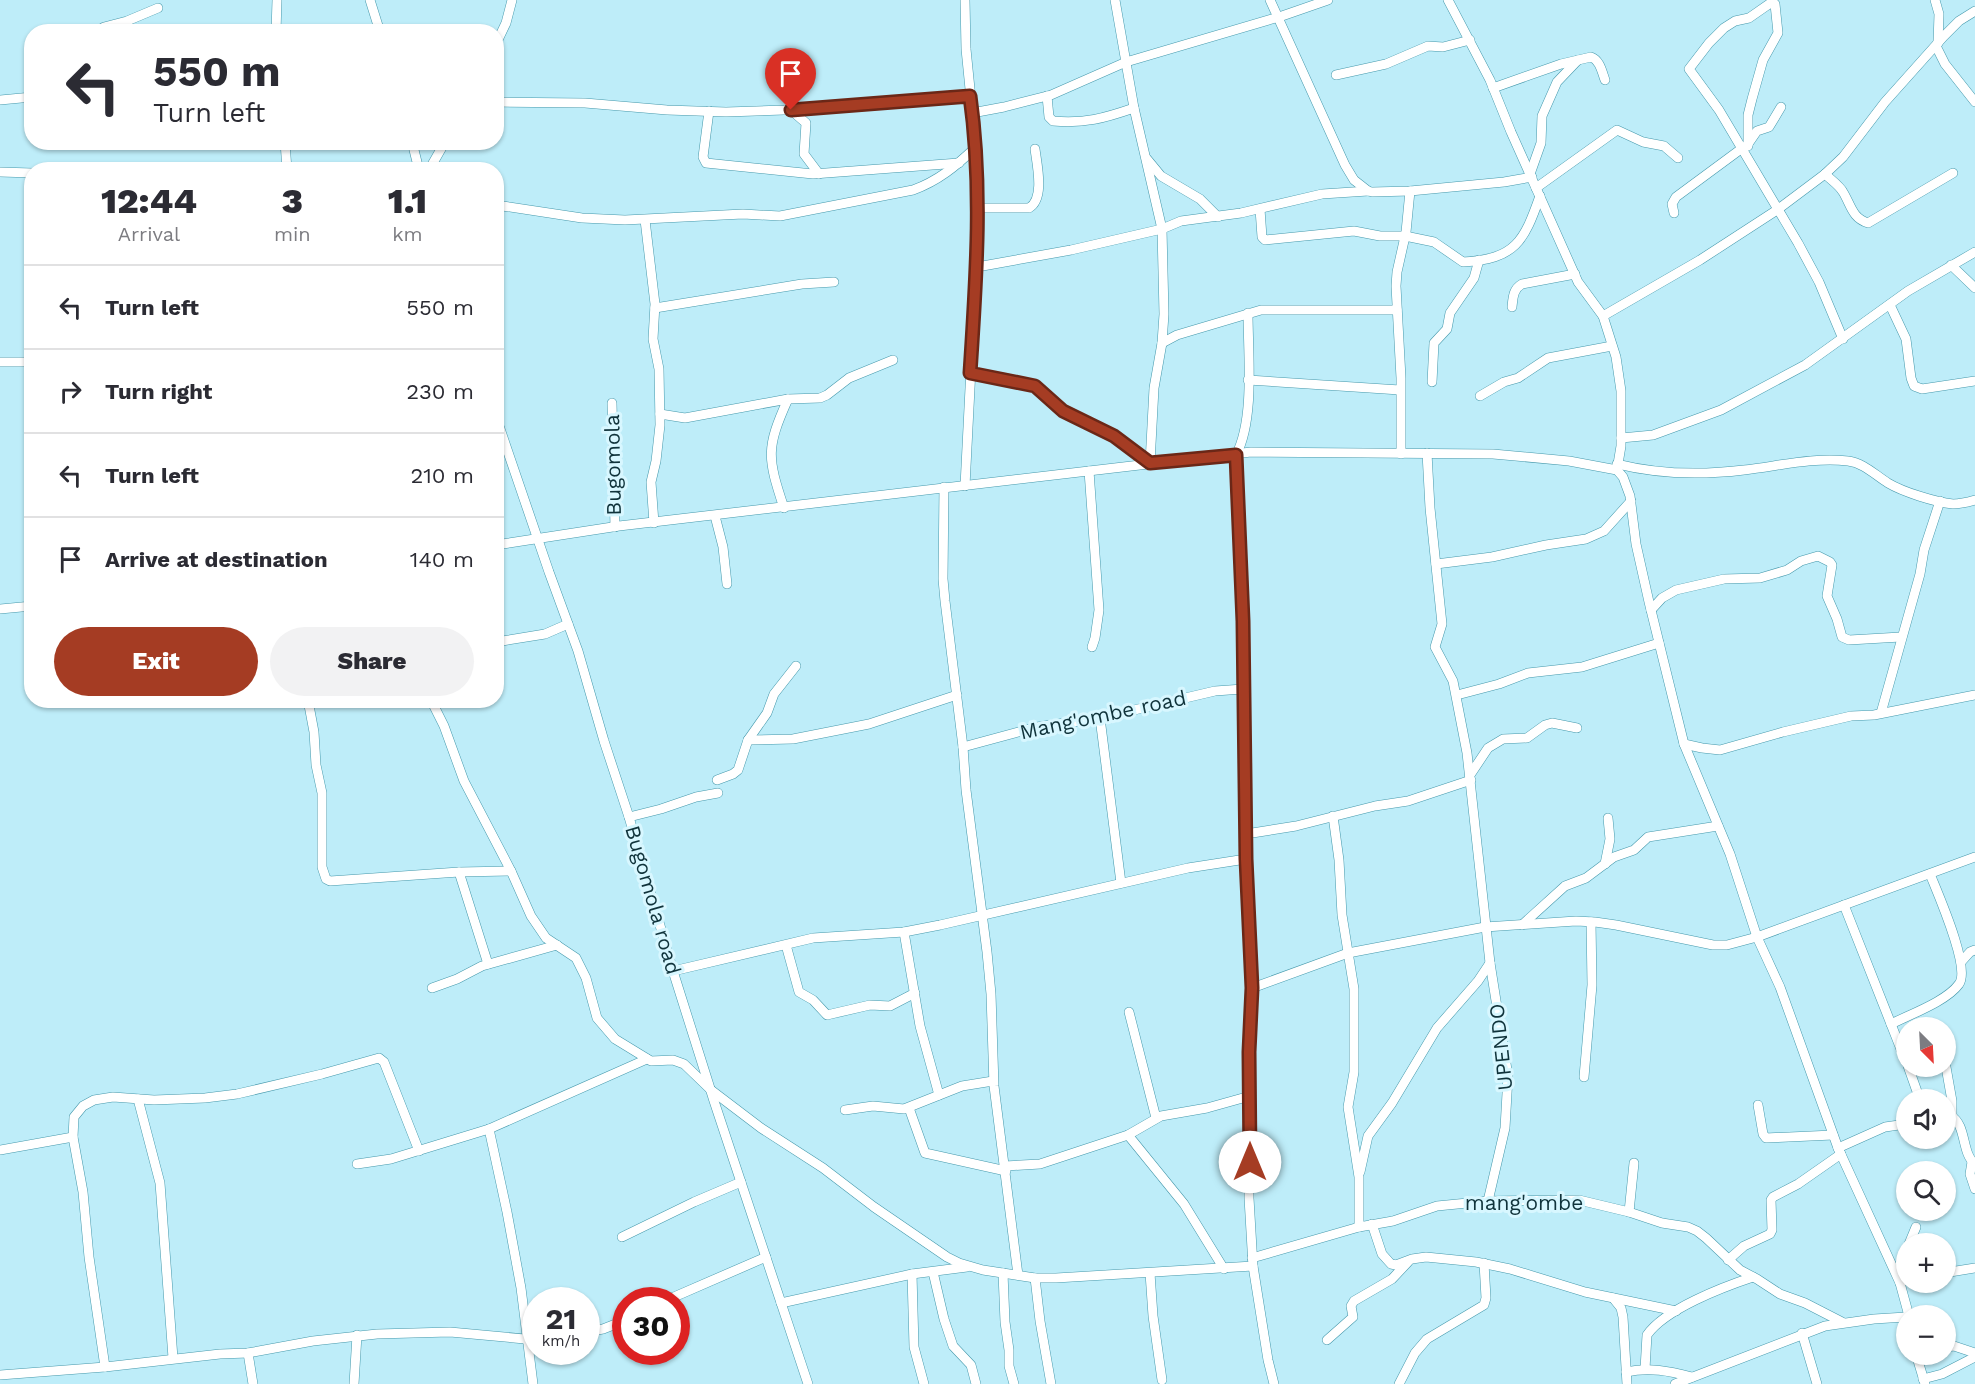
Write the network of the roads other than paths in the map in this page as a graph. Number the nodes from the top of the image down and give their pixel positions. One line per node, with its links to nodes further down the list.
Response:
1 (277, 0): 14 (street)
2 (512, 0): 16 (street)
3 (965, 0): 24 (street)
4 (1115, 0): 20 (street)
5 (1270, 0): 12 (street)
6 (1328, 0): 12 (street)
7 (1448, 0): 17 (street)
8 (1935, 0): 18 (street)
9 (374, 1): 15 (street)
10 (158, 8): 13 (street)
11 (1975, 11): 18 (street)
12 (1279, 17): 20 (street); 47 (street)
13 (116, 24)
14 (276, 24)
15 (378, 24)
16 (504, 26)
17 (1470, 40): 21 (street); 23 (street)
18 (1937, 44): 29 (street); 45 (street)
19 (1578, 60): 22 (street); 23 (street); 46 (street)
20 (1126, 62): 25 (street); 30 (street)
21 (1336, 75)
22 (1605, 80)
23 (1493, 88): 46 (street)
24 (970, 96): 32 (street); 34 (street)
25 (1047, 96): 30 (street); 34 (street)
26 (24, 98): 27 (street)
27 (0, 100)
28 (504, 102): 33 (street)
29 (1975, 102)
30 (1134, 108): 38 (street)
31 (1781, 108): 37 (street)
32 (791, 110): 33 (street); 44 (street)
33 (709, 111): 44 (street)
34 (972, 113): 35 (street)
35 (975, 148): 40 (street); 51 (street)
36 (1035, 149): 51 (street)
37 (1745, 150): 37 (street); 53 (street); 54 (street)
38 (1144, 155): 55 (street); 57 (street)
39 (1678, 159): 49 (street)
40 (959, 163): 44 (street); 56 (street)
41 (0, 172): 42 (street)
42 (24, 173)
43 (1953, 173): 45 (street)
44 (819, 174)
45 (1825, 174): 53 (street)
46 (1531, 175): 48 (street); 49 (street)
47 (1368, 191): 48 (street); 52 (street)
48 (1410, 191): 58 (street)
49 (1538, 192): 60 (street); 63 (street)
50 (504, 206): 56 (street)
51 (978, 208): 62 (street)
52 (1260, 209): 55 (street); 58 (street)
53 (1777, 210): 71 (street); 72 (street)
54 (1674, 213)
55 (1218, 217): 57 (street)
56 (645, 220): 68 (street)
57 (1162, 230): 62 (street); 73 (street)
58 (1405, 236): 60 (street); 69 (street)
59 (1975, 252): 61 (street)
60 (1479, 260): 81 (street)
61 (1952, 266): 65 (street); 66 (street)
62 (976, 267): 78 (street)
63 (1575, 274): 67 (street); 71 (street)
64 (834, 282): 68 (street)
65 (1975, 288)
66 (1890, 304): 72 (street); 80 (street)
67 (1512, 307)
68 (655, 308): 86 (street)
69 (1397, 310): 70 (street); 82 (street)
70 (1248, 313): 73 (street); 79 (street)
71 (1603, 316): 74 (street)
72 (1842, 339): 87 (street)
73 (1162, 342): 93 (street)
74 (1612, 346): 83 (street); 87 (street)
75 (893, 360): 84 (street)
76 (0, 362): 77 (street)
77 (24, 362)
78 (970, 373): 93 (street); 96 (street)
79 (1248, 381): 82 (street); 92 (street)
80 (1975, 381)
81 (1432, 382)
82 (1400, 390): 91 (street)
83 (1480, 396)
84 (788, 399): 86 (street); 101 (street)
85 (612, 403): 104 (street, Bugomola)
86 (660, 414): 103 (street)
87 (1621, 438): 94 (street)
88 (504, 440): 89 (street, Bugomola road)
89 (507, 448): 105 (street, Bugomola road)
90 (1427, 453): 91 (street); 94 (street); 107 (street, UPENDO)
91 (1401, 454): 92 (street)
92 (1236, 455): 93 (street); 118 (street)
93 (1150, 463): 95 (street)
94 (1617, 467): 99 (street); 100 (street)
95 (1089, 471): 96 (street); 116 (street)
96 (965, 486): 97 (street)
97 (944, 487): 101 (street); 119 (street)
98 (1975, 500): 100 (street)
99 (1631, 501): 107 (street); 111 (street)
100 (1940, 501): 113 (street)
101 (784, 507): 102 (street)
102 (715, 516): 103 (street); 108 (street)
103 (654, 523): 104 (street)
104 (615, 527): 105 (street)
105 (538, 539): 106 (street); 112 (street, Bugomola road)
106 (504, 544)
107 (1436, 564): 120 (street, UPENDO)
108 (727, 584)
109 (24, 607): 110 (street)
110 (0, 609)
111 (1651, 610): 113 (street); 115 (street)
112 (568, 624): 114 (street); 134 (street, Bugomola road)
113 (1901, 637): 124 (street)
114 (504, 641)
115 (1659, 643): 120 (street); 128 (street)
116 (1092, 647)
117 (796, 666): 127 (street)
118 (1243, 689): 125 (street, Mang'ombe road); 137 (street)
119 (957, 695): 127 (street); 129 (street)
120 (1457, 695): 130 (street, UPENDO)
121 (1975, 695): 124 (street)
122 (310, 708): 142 (street)
123 (435, 708): 141 (street)
124 (1881, 713): 128 (street)
125 (1100, 718): 129 (street, Mang'ombe road); 144 (street)
126 (1577, 728): 130 (street)
127 (748, 740): 131 (street)
128 (1684, 744): 136 (street)
129 (963, 747): 146 (street)
130 (1471, 777): 133 (street); 149 (street, UPENDO)
131 (717, 780)
132 (718, 793): 134 (street)
133 (1333, 816): 137 (street); 155 (street)
134 (629, 817): 159 (street, Bugomola road)
135 (1608, 818): 140 (street)
136 (1718, 826): 140 (street); 151 (street)
137 (1246, 834): 139 (street)
138 (1975, 857): 143 (street)
139 (1246, 859): 144 (street); 161 (street)
140 (1605, 864): 148 (street)
141 (511, 871): 142 (street); 152 (street)
142 (459, 872): 158 (street)
143 (1930, 874): 145 (street); 156 (street)
144 (1121, 883): 146 (street)
145 (1844, 905): 151 (street); 164 (street)
146 (982, 916): 150 (street); 168 (street)
147 (1591, 922): 148 (street); 151 (street); 167 (street)
148 (1522, 925): 149 (street)
149 (1485, 927): 155 (street); 157 (street, UPENDO)
150 (904, 932): 153 (street); 162 (street)
151 (1757, 937): 181 (street)
152 (557, 945): 158 (street); 166 (street)
153 (786, 945): 159 (street); 162 (street)
154 (1975, 950): 156 (street)
155 (1348, 953): 161 (street); 190 (street)
156 (1961, 962): 164 (street)
157 (1490, 963): 190 (street); 193 (street, UPENDO)
158 (488, 964): 160 (street)
159 (673, 971): 169 (street, Bugomola road)
160 (432, 988)
161 (1252, 988): 171 (street)
162 (915, 993): 170 (street)
163 (1129, 1012): 176 (street)
164 (1892, 1024): 165 (street)
165 (1896, 1035)
166 (647, 1059): 169 (street); 179 (street)
167 (1584, 1077)
168 (993, 1081): 170 (street); 189 (street)
169 (711, 1090): 191 (street, Bugomola road); 205 (street)
170 (939, 1095): 174 (street)
171 (1250, 1096): 176 (street); 203 (street)
172 (138, 1099): 182 (street); 184 (street); 231 (street)
173 (1758, 1105): 181 (street)
174 (909, 1108): 175 (street); 189 (street)
175 (845, 1110)
176 (1156, 1118): 180 (street)
177 (1956, 1120): 187 (street)
178 (1896, 1125): 185 (street)
179 (489, 1130): 184 (street); 218 (street)
180 (1128, 1134): 189 (street); 207 (street)
181 (1833, 1135): 185 (street)
182 (73, 1137): 183 (street); 234 (street)
183 (0, 1150)
184 (419, 1151): 188 (street)
185 (1839, 1151): 202 (street); 213 (street)
186 (1634, 1163): 194 (street)
187 (1973, 1163): 192 (street)
188 (357, 1164)
189 (1005, 1169): 214 (street)
190 (1359, 1177): 196 (street)
191 (741, 1182): 199 (street); 200 (street, Bugomola road)
192 (1975, 1189)
193 (1488, 1201): 194 (street, mang'ombe); 195 (street, mang'ombe)
194 (1629, 1212): 202 (street, mang'ombe)
195 (1372, 1224): 196 (street, mang'ombe); 201 (street)
196 (1359, 1227): 203 (street, mang'ombe)
197 (1916, 1227): 198 (street)
198 (1914, 1233)
199 (622, 1237)
200 (766, 1257): 217 (street); 220 (street, Bugomola road)
201 (1410, 1260): 204 (street); 227 (street)
202 (1728, 1260): 215 (street, mang'ombe)
203 (1252, 1262): 207 (street, mang'ombe); 251 (street)
204 (1484, 1263): 219 (street); 252 (street)
205 (971, 1267): 209 (street); 210 (street, mang'ombe)
206 (1975, 1268): 208 (street)
207 (1224, 1269): 211 (street, mang'ombe)
208 (1956, 1271)
209 (933, 1272): 212 (street); 248 (street)
210 (1003, 1273): 214 (street, mang'ombe); 249 (street)
211 (1150, 1273): 216 (street, mang'ombe); 240 (street)
212 (912, 1274): 220 (street); 247 (street)
213 (1896, 1274)
214 (1018, 1275): 216 (street, mang'ombe)
215 (1753, 1277): 221 (street); 223 (street, mang'ombe)
216 (1035, 1278): 250 (street)
217 (690, 1290)
218 (522, 1297)
219 (1613, 1298): 221 (street); 237 (street)
220 (781, 1303): 246 (street, Bugomola road)
221 (1677, 1311): 235 (street)
222 (1896, 1317): 223 (street)
223 (1842, 1322): 224 (street)
224 (1802, 1333): 239 (street); 255 (street)
225 (357, 1335): 226 (street); 229 (street); 244 (street)
226 (522, 1338)
227 (1327, 1340)
228 (1956, 1347): 230 (street)
229 (248, 1353): 231 (street); 242 (street)
230 (1975, 1355): 241 (street)
231 (173, 1358): 234 (street)
232 (532, 1365): 245 (street)
233 (1921, 1365): 241 (street)
234 (105, 1367): 236 (street)
235 (1645, 1369): 237 (street); 239 (street)
236 (51, 1372): 238 (street); 243 (street)
237 (1626, 1372): 253 (street)
238 (0, 1375)
239 (1693, 1377): 254 (street)
240 (1162, 1380)
241 (1924, 1381)
242 (250, 1383)
243 (51, 1384)
244 (354, 1384)
245 (532, 1384)
246 (808, 1384)
247 (924, 1384)
248 (976, 1384)
249 (1014, 1384)
250 (1051, 1384)
251 (1274, 1384)
252 (1399, 1384)
253 (1627, 1384)
254 (1675, 1384)
255 (1817, 1384)

